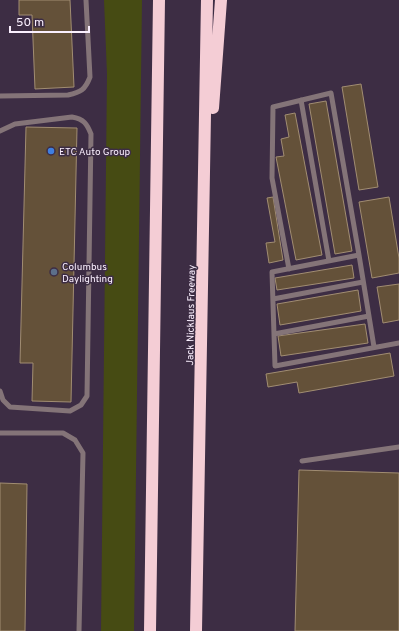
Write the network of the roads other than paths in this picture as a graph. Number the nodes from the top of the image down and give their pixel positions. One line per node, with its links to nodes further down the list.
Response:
1 (86, 0): 5 (lane)
2 (159, 0): 23 (highway)
3 (206, 0): 8 (highway, Jack Nicklaus Freeway)
4 (221, 0): 8 (highway)
5 (0, 96)
6 (301, 100): 9 (lane); 10 (lane); 11 (lane)
7 (0, 131): 18 (lane)
8 (204, 209): 24 (highway, Jack Nicklaus Freeway)
9 (359, 255): 10 (lane); 12 (lane)
10 (329, 261): 11 (lane)
11 (289, 269): 13 (lane)
12 (364, 282): 13 (lane); 14 (lane)
13 (273, 298): 15 (lane)
14 (369, 316): 15 (lane); 17 (lane)
15 (274, 334): 17 (lane)
16 (399, 343): 17 (lane)
17 (374, 347)
18 (0, 391)
19 (0, 433): 22 (lane)
20 (399, 447): 21 (lane)
21 (302, 461)
22 (79, 631)
23 (150, 631)
24 (196, 631)

